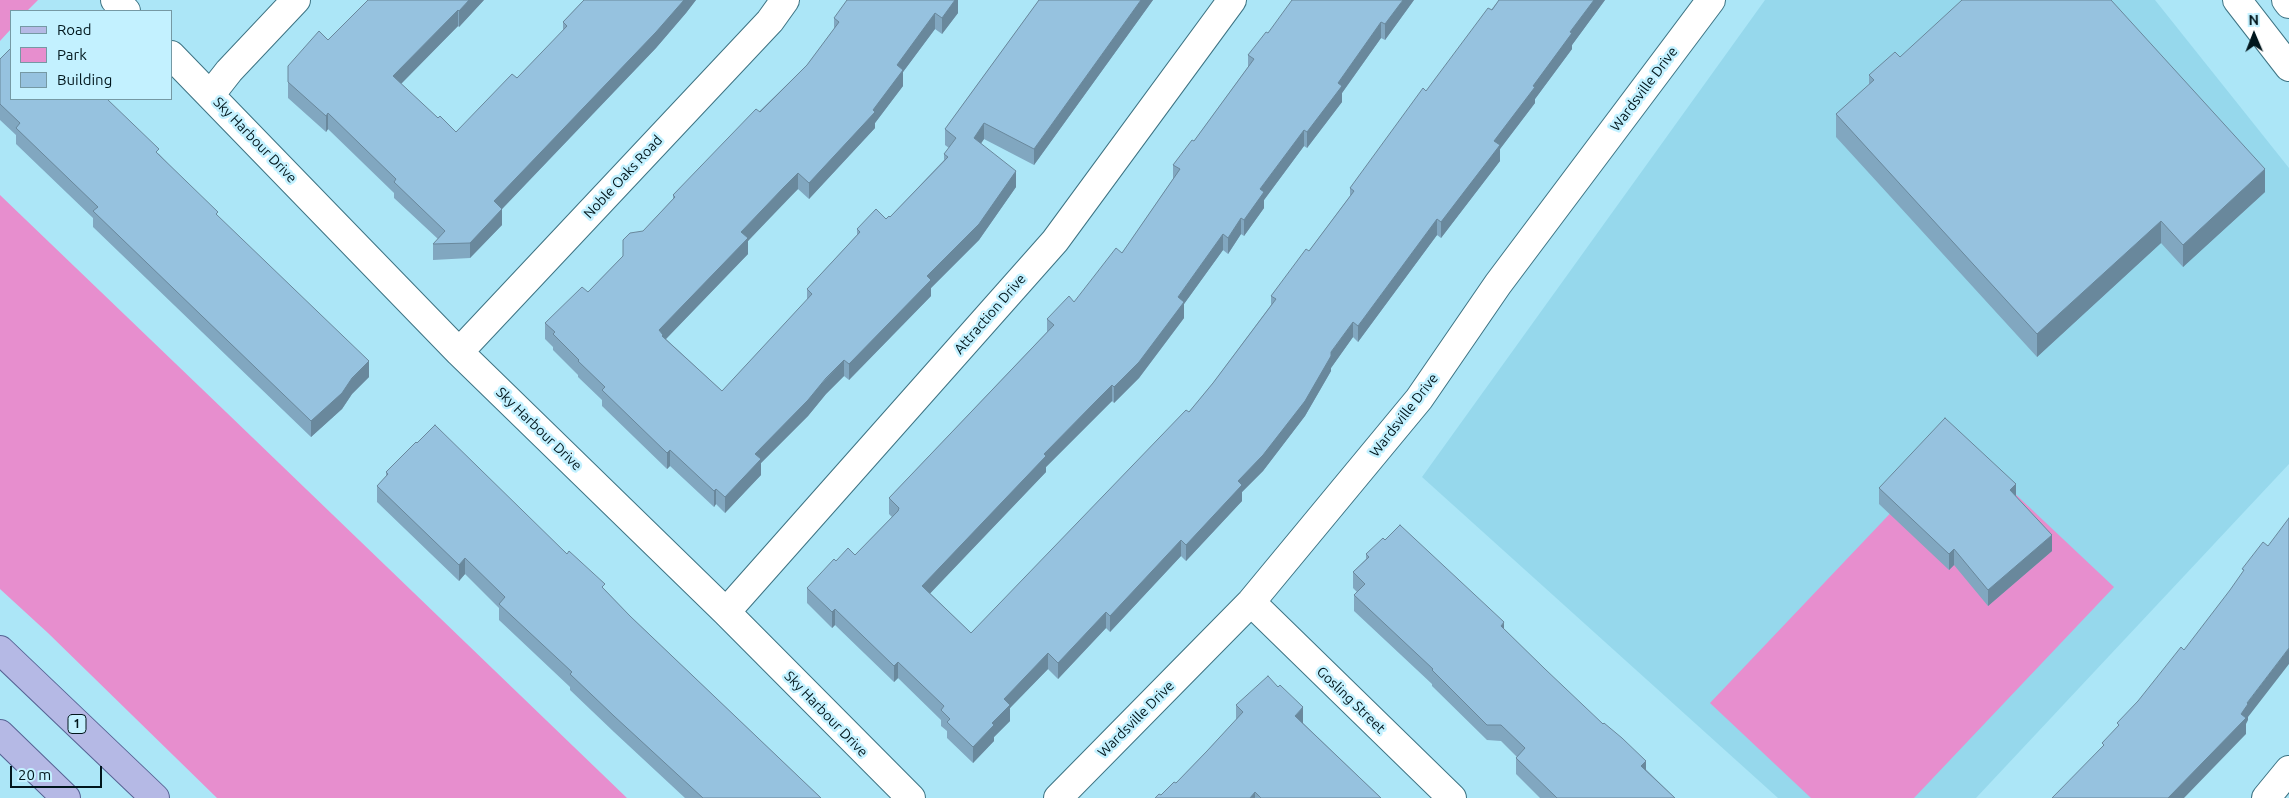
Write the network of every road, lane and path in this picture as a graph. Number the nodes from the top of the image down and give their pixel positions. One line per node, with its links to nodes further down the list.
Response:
1 (115, 0): 9 (street)
2 (296, 0): 12 (street)
3 (785, 0): 13 (street, Noble Oaks Road)
4 (1232, 0): 15 (street, Attraction Drive)
5 (1711, 0): 14 (street, Wardsville Drive)
6 (2237, 0): 11 (street)
7 (2286, 0): 8 (street)
8 (2289, 4)
9 (125, 10)
10 (172, 56): 12 (street, Sky Harbour Drive)
11 (2289, 67)
12 (211, 94): 13 (street, Sky Harbour Drive)
13 (460, 352): 15 (street, Sky Harbour Drive)
14 (1251, 602): 22 (street, Wardsville Drive); 23 (street, Gosling Street)
15 (726, 612): 21 (street, Sky Harbour Drive)
16 (0, 650): 20 (main road, 1)
17 (0, 734): 19 (main road)
18 (2289, 770): 24 (street)
19 (66, 798)
20 (155, 798)
21 (911, 798)
22 (1058, 798)
23 (1452, 798)
24 (2266, 798)

